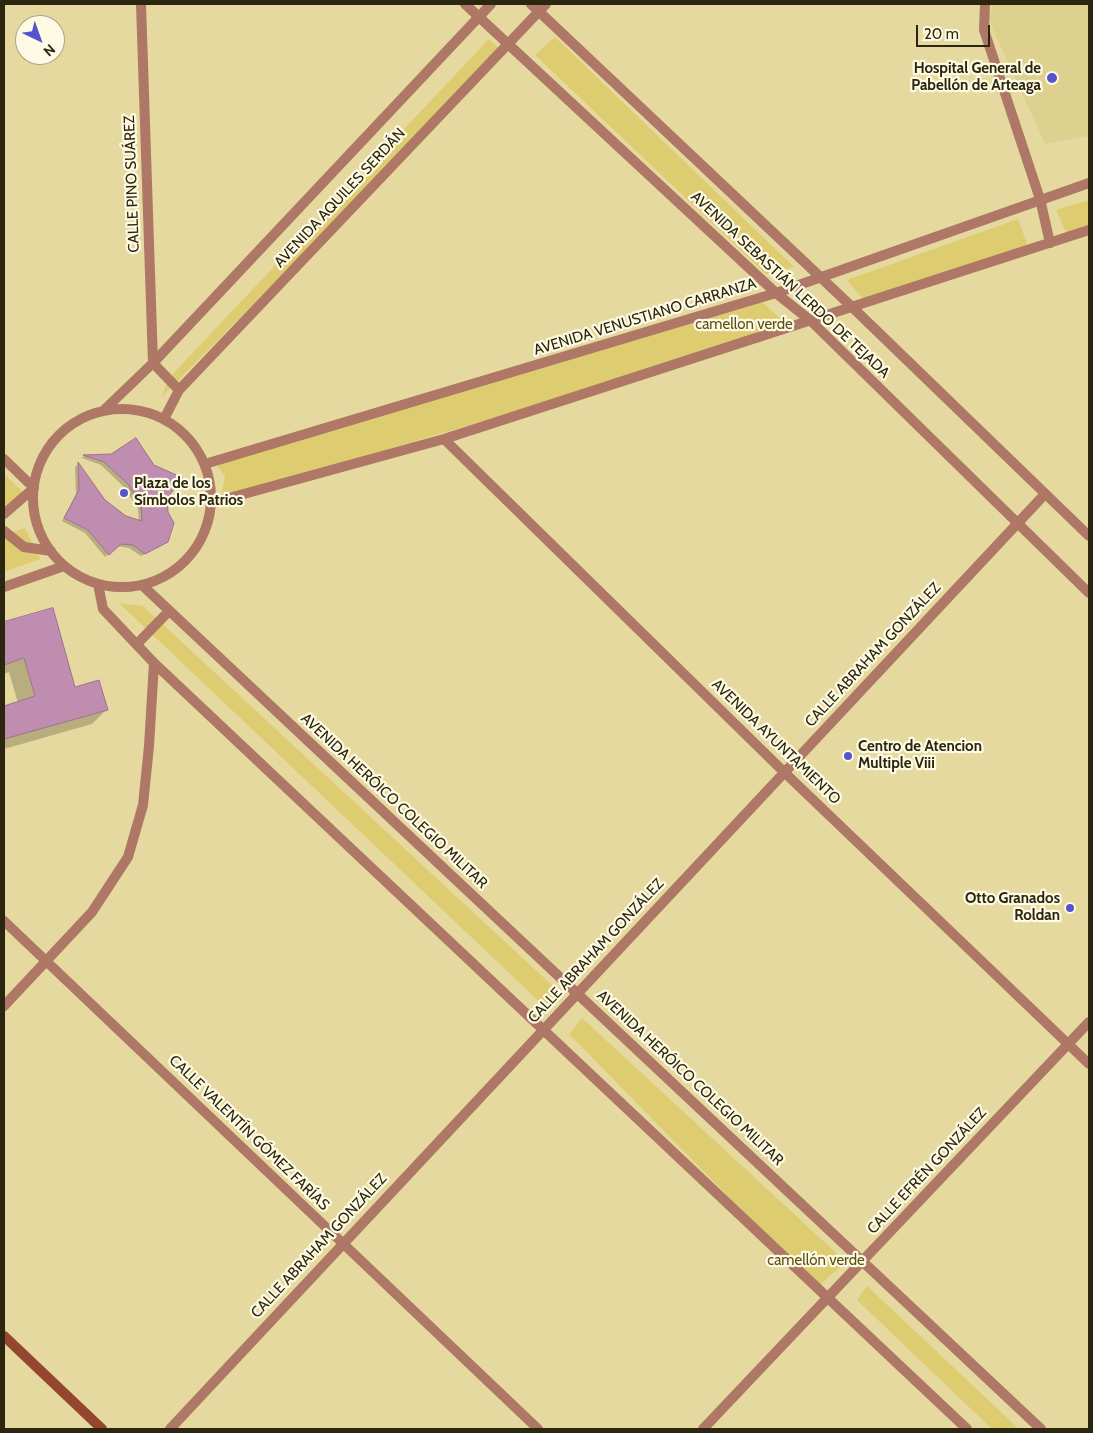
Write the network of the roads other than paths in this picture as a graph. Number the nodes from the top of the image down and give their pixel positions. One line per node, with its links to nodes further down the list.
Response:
1 (142, 4): 16 (street, CALLE PINO SUÁREZ)
2 (466, 4): 6 (street, AVENIDA SEBASTIÁN LERDO DE TEJADA)
3 (491, 4): 6 (street, AVENIDA AQUILES SERDÁN)
4 (985, 4): 9 (street)
5 (539, 6): 7 (street, AVENIDA AQUILES SERDÁN); 12 (street, AVENIDA SEBASTIÁN LERDO DE TEJADA)
6 (479, 17): 7 (street, AVENIDA SEBASTIÁN LERDO DE TEJADA); 16 (street, AVENIDA AQUILES SERDÁN)
7 (508, 42): 13 (street, AVENIDA SEBASTIÁN LERDO DE TEJADA); 17 (street, AVENIDA AQUILES SERDÁN)
8 (1089, 183): 9 (street, AVENIDA VENUSTIANO CARRANZA)
9 (1040, 199): 11 (street); 12 (street, AVENIDA VENUSTIANO CARRANZA)
10 (1089, 230): 11 (street)
11 (1050, 242): 14 (street)
12 (820, 278): 13 (street, AVENIDA VENUSTIANO CARRANZA); 14 (street, AVENIDA SEBASTIÁN LERDO DE TEJADA)
13 (776, 293): 15 (street, AVENIDA SEBASTIÁN LERDO DE TEJADA); 22 (street, AVENIDA VENUSTIANO CARRANZA)
14 (851, 306): 15 (street); 24 (street, AVENIDA SEBASTIÁN LERDO DE TEJADA)
15 (811, 321): 20 (street); 27 (street, AVENIDA SEBASTIÁN LERDO DE TEJADA)
16 (153, 363): 17 (street); 18 (street, AVENIDA AQUILES SERDÁN)
17 (179, 390): 19 (street, AVENIDA AQUILES SERDÁN)
18 (103, 411): 19 (street); 23 (street)
19 (164, 419): 22 (street)
20 (444, 439): 25 (street); 39 (street, AVENIDA AYUNTAMIENTO)
21 (4, 459): 23 (street)
22 (205, 464): 25 (street)
23 (34, 488): 26 (street); 30 (street)
24 (1045, 494): 27 (street, CALLE ABRAHAM GONZÁLEZ); 29 (street, AVENIDA SEBASTIÁN LERDO DE TEJADA)
25 (211, 503): 33 (street)
26 (4, 514)
27 (1016, 523): 35 (street, AVENIDA SEBASTIÁN LERDO DE TEJADA); 39 (street, CALLE ABRAHAM GONZÁLEZ)
28 (4, 531): 30 (street)
29 (1089, 536)
30 (51, 551): 31 (street)
31 (64, 566): 32 (street); 34 (street)
32 (98, 584): 33 (street); 37 (street)
33 (142, 585): 36 (street, AVENIDA HERÓICO COLEGIO MILITAR)
34 (4, 588)
35 (1089, 593)
36 (169, 611): 37 (street); 42 (street, AVENIDA HERÓICO COLEGIO MILITAR)
37 (137, 644): 38 (street)
38 (154, 662): 41 (street); 45 (street)
39 (784, 772): 42 (street, CALLE ABRAHAM GONZÁLEZ); 46 (street, AVENIDA AYUNTAMIENTO)
40 (4, 920): 41 (street, CALLE VALENTÍN GÓMEZ FARÍAS)
41 (46, 961): 43 (street); 48 (street, CALLE VALENTÍN GÓMEZ FARÍAS)
42 (578, 993): 45 (street, CALLE ABRAHAM GONZÁLEZ); 49 (street, AVENIDA HERÓICO COLEGIO MILITAR)
43 (4, 1006)
44 (1089, 1022): 46 (street, CALLE EFRÉN GONZÁLEZ)
45 (543, 1029): 48 (street, CALLE ABRAHAM GONZÁLEZ); 50 (street)
46 (1068, 1044): 47 (street, AVENIDA AYUNTAMIENTO); 49 (street, CALLE EFRÉN GONZÁLEZ)
47 (1089, 1064)
48 (343, 1243): 53 (street, CALLE ABRAHAM GONZÁLEZ); 54 (street, CALLE VALENTÍN GÓMEZ FARÍAS)
49 (862, 1261): 50 (street, CALLE EFRÉN GONZÁLEZ); 57 (street, AVENIDA HERÓICO COLEGIO MILITAR)
50 (828, 1298): 55 (street, CALLE EFRÉN GONZÁLEZ); 56 (street)
51 (4, 1336): 52 (main road)
52 (102, 1429)
53 (170, 1429)
54 (538, 1429)
55 (704, 1429)
56 (967, 1429)
57 (1041, 1429)

